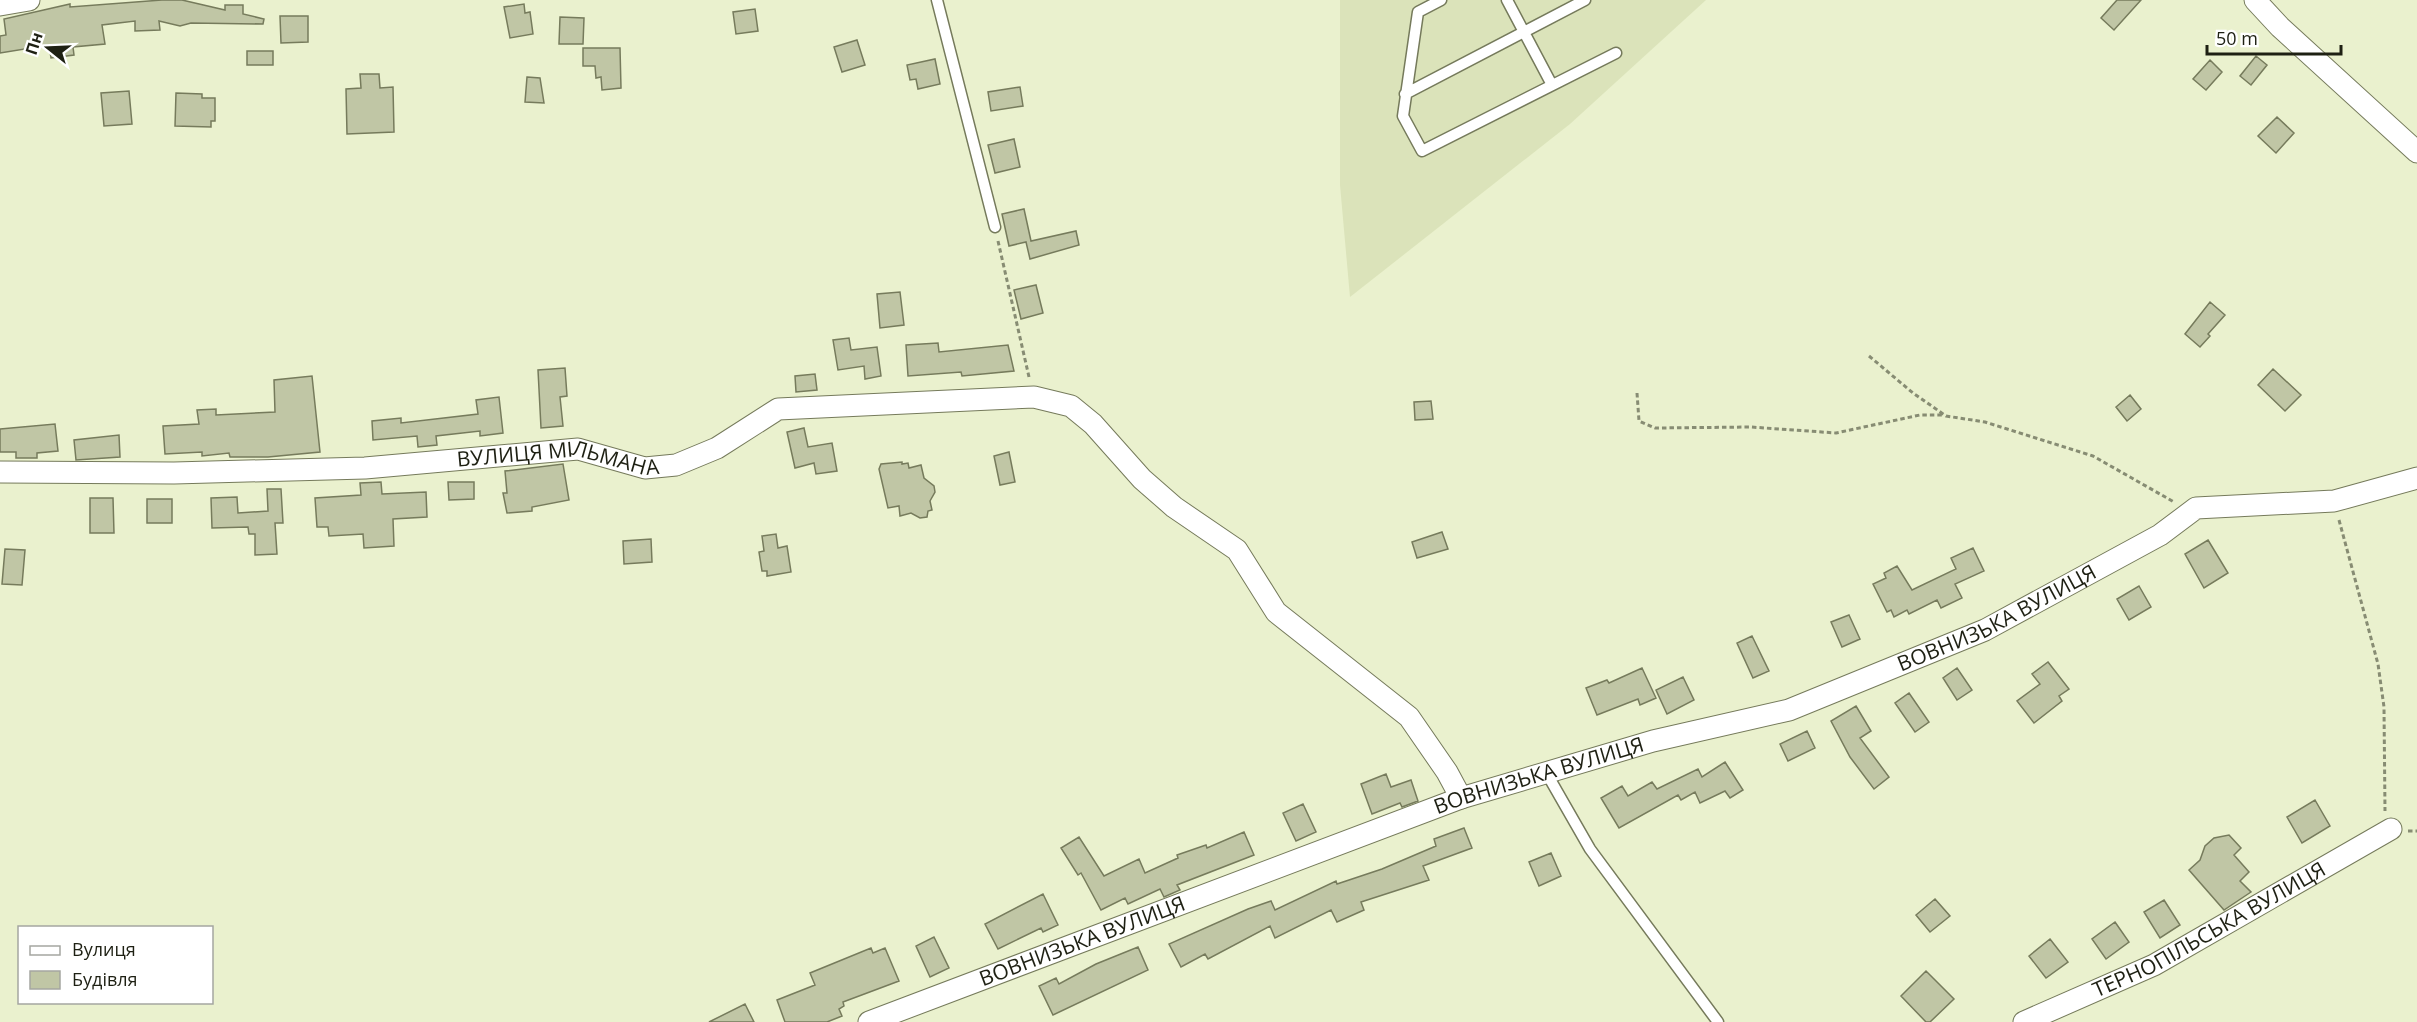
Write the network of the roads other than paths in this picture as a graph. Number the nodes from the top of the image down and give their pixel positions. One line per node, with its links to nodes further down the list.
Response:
1 (29, 0): 7 (street)
2 (938, 0): 13 (lane)
3 (1441, 0): 11 (lane)
4 (1507, 0): 8 (lane)
5 (1585, 0): 8 (lane)
6 (2255, 0): 12 (street)
7 (0, 5)
8 (1524, 32): 10 (lane); 11 (lane)
9 (1616, 53): 10 (lane)
10 (1552, 85): 11 (lane)
11 (1405, 94)
12 (2417, 152)
13 (995, 226)
14 (0, 472): 17 (street, ВУЛИЦЯ МІЛЬМАНА)
15 (2417, 478): 16 (street, ВОВНИЗЬКА ВУЛИЦЯ)
16 (1547, 774): 17 (street, ВОВНИЗЬКА ВУЛИЦЯ); 20 (lane)
17 (1461, 798): 19 (street, ВОВНИЗЬКА ВУЛИЦЯ)
18 (2391, 829): 21 (street, ТЕРНОПІЛЬСЬКА ВУЛИЦЯ)
19 (868, 1022)
20 (1718, 1022)
21 (2024, 1022)

